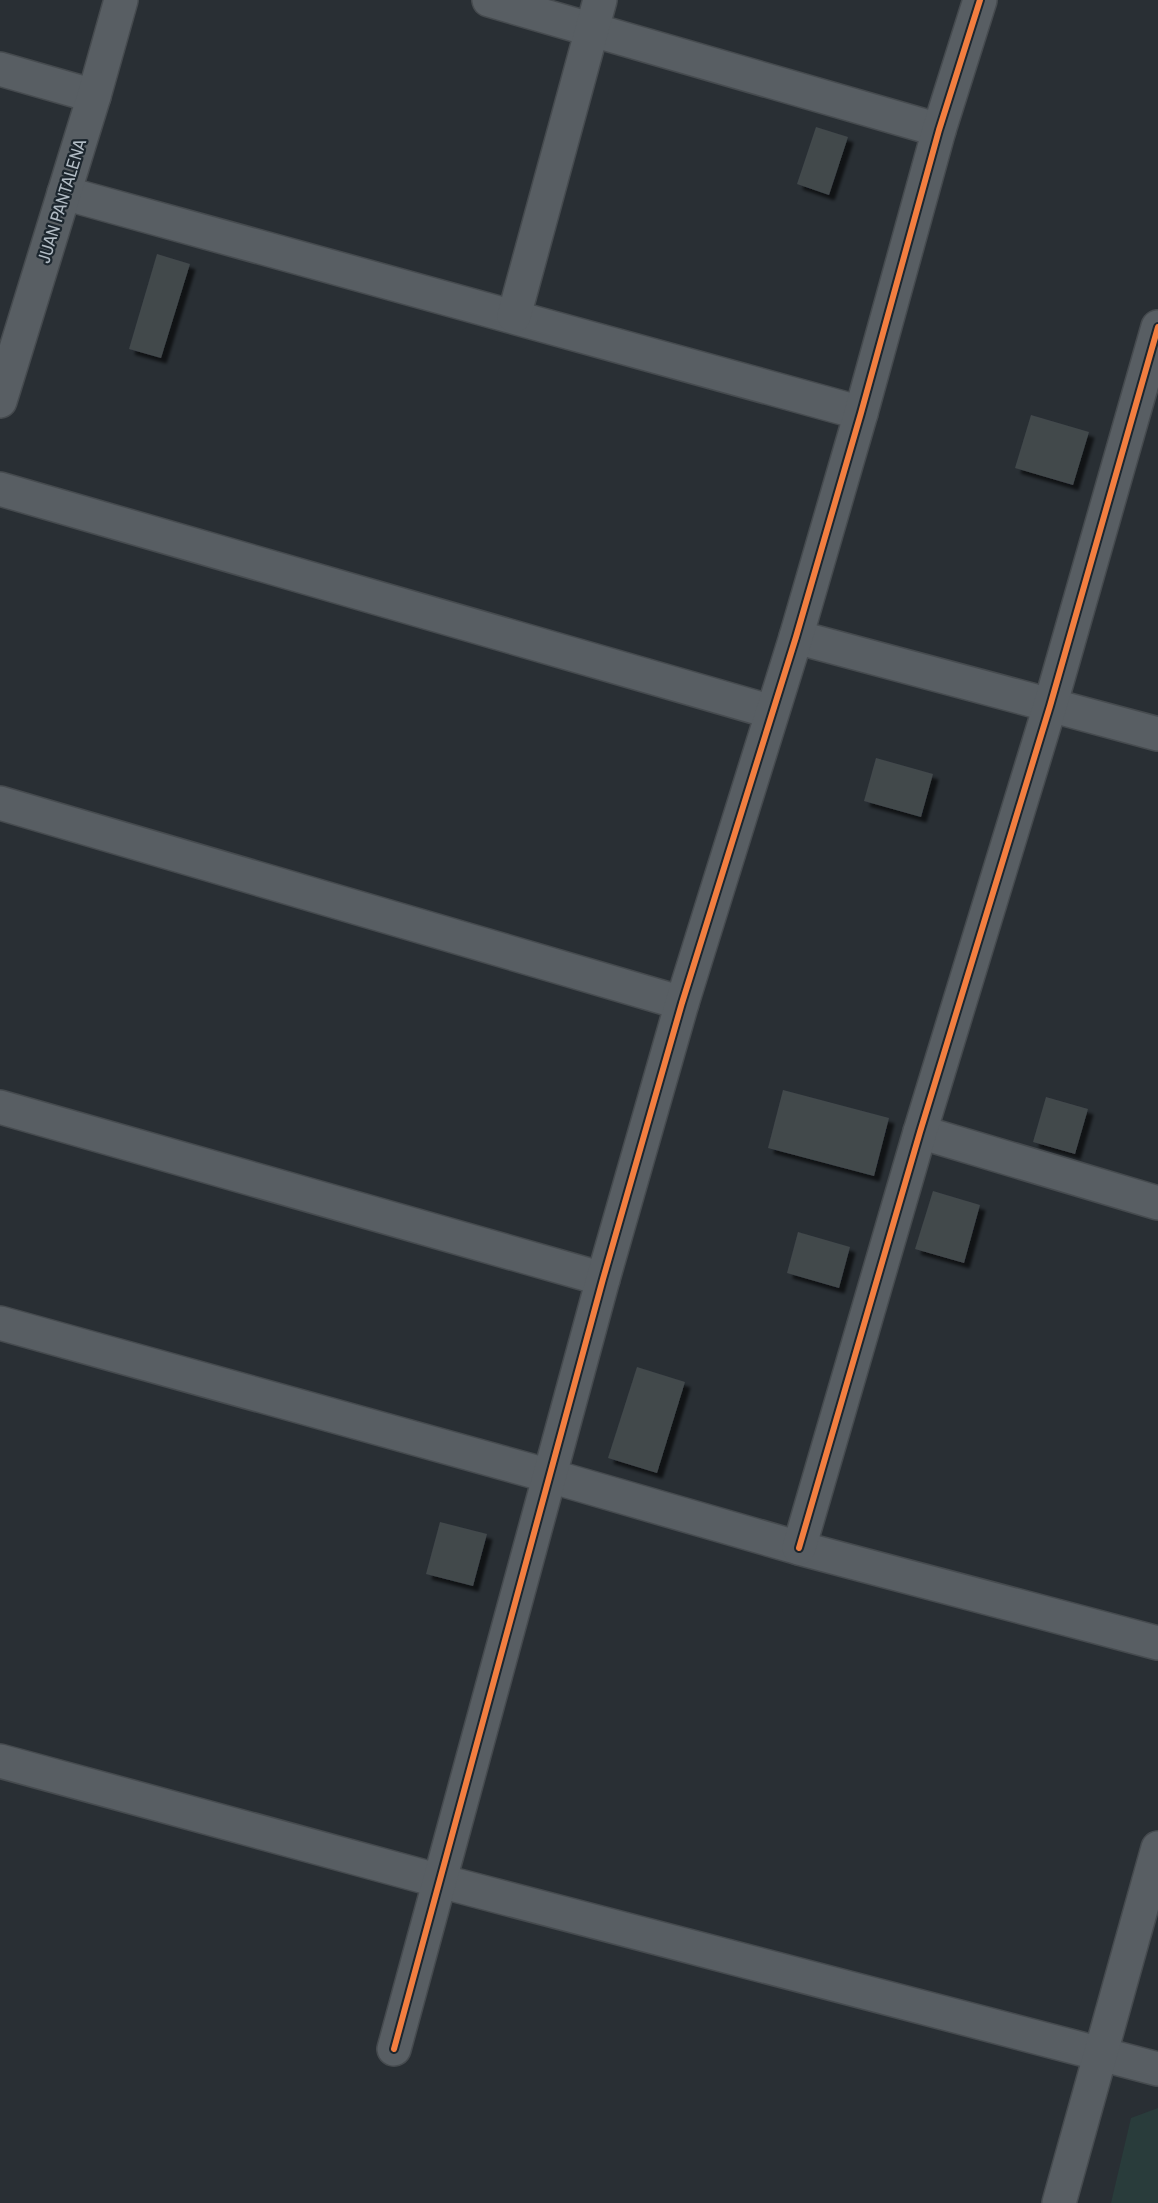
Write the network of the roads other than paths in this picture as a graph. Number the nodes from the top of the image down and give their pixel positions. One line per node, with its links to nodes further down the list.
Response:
1 (121, 0): 6 (street, JUAN PANTALENA)
2 (489, 0): 4 (street)
3 (980, 0): 7 (street)
4 (596, 14): 7 (street); 9 (street)
5 (0, 69): 6 (street)
6 (94, 96): 8 (street, JUAN PANTALENA)
7 (939, 130): 12 (street)
8 (64, 193): 9 (street); 11 (street, JUAN PANTALENA)
9 (514, 316): 12 (street)
10 (1158, 327): 15 (street)
11 (0, 401)
12 (861, 413): 14 (street)
13 (0, 489): 16 (street)
14 (796, 637): 15 (street); 16 (street)
15 (1050, 706): 17 (street); 21 (street)
16 (772, 712): 19 (street)
17 (1158, 734)
18 (0, 802): 19 (street)
19 (682, 1003): 23 (street)
20 (0, 1107): 23 (street)
21 (920, 1132): 22 (street); 26 (street)
22 (1158, 1203)
23 (603, 1279): 25 (street)
24 (0, 1323): 25 (street)
25 (550, 1476): 26 (street); 30 (street)
26 (799, 1548): 27 (street)
27 (1158, 1643)
28 (0, 1761): 30 (street)
29 (1158, 1848): 32 (street)
30 (440, 1881): 31 (street); 32 (street)
31 (394, 2049)
32 (1101, 2054): 33 (street); 34 (street)
33 (1158, 2069)
34 (1059, 2203)

